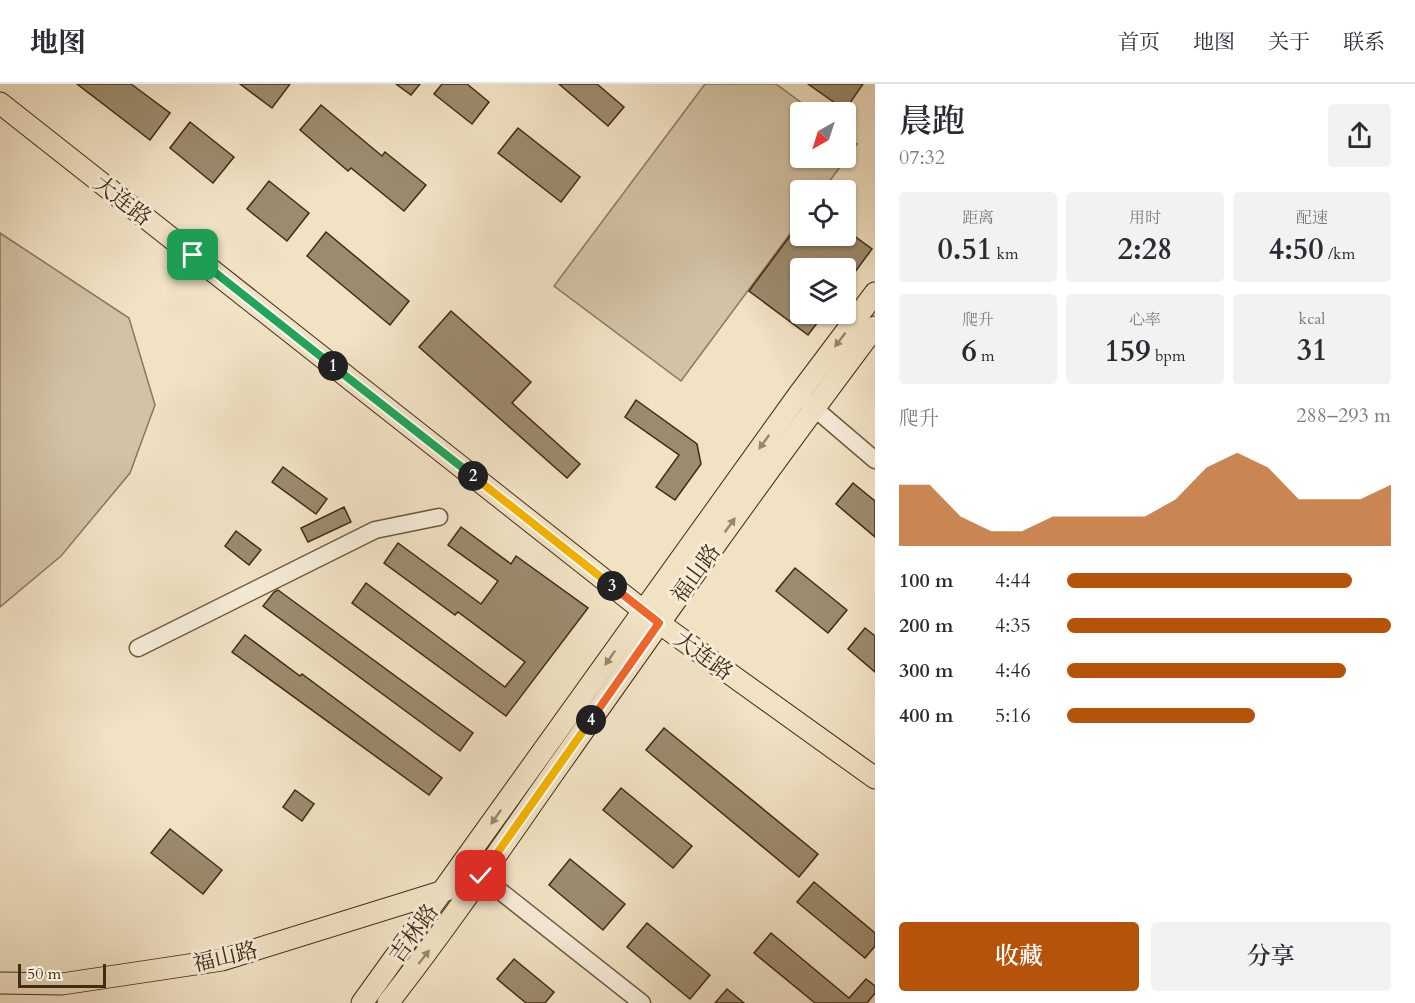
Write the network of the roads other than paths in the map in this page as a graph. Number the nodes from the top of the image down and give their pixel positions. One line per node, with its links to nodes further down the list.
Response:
1 (0, 104): 7 (main road, 大连路)
2 (875, 293): 4 (main road, one-way to 4)
3 (875, 327): 4 (main road, 福山路)
4 (806, 401): 5 (street); 7 (main road, 福山路)
5 (875, 460)
6 (439, 517): 8 (street)
7 (651, 617): 9 (main road, 大连路); 10 (main road, 福山路); 11 (main road, 福山路, one-way to 11)
8 (138, 648)
9 (875, 778)
10 (481, 876): 11 (main road, 福山路); 14 (main road, 吉林路, one-way to 10); 15 (street)
11 (443, 892): 12 (main road, 福山路); 13 (main road, 吉林路)
12 (0, 983)
13 (362, 1003)
14 (388, 1003)
15 (642, 1003)

